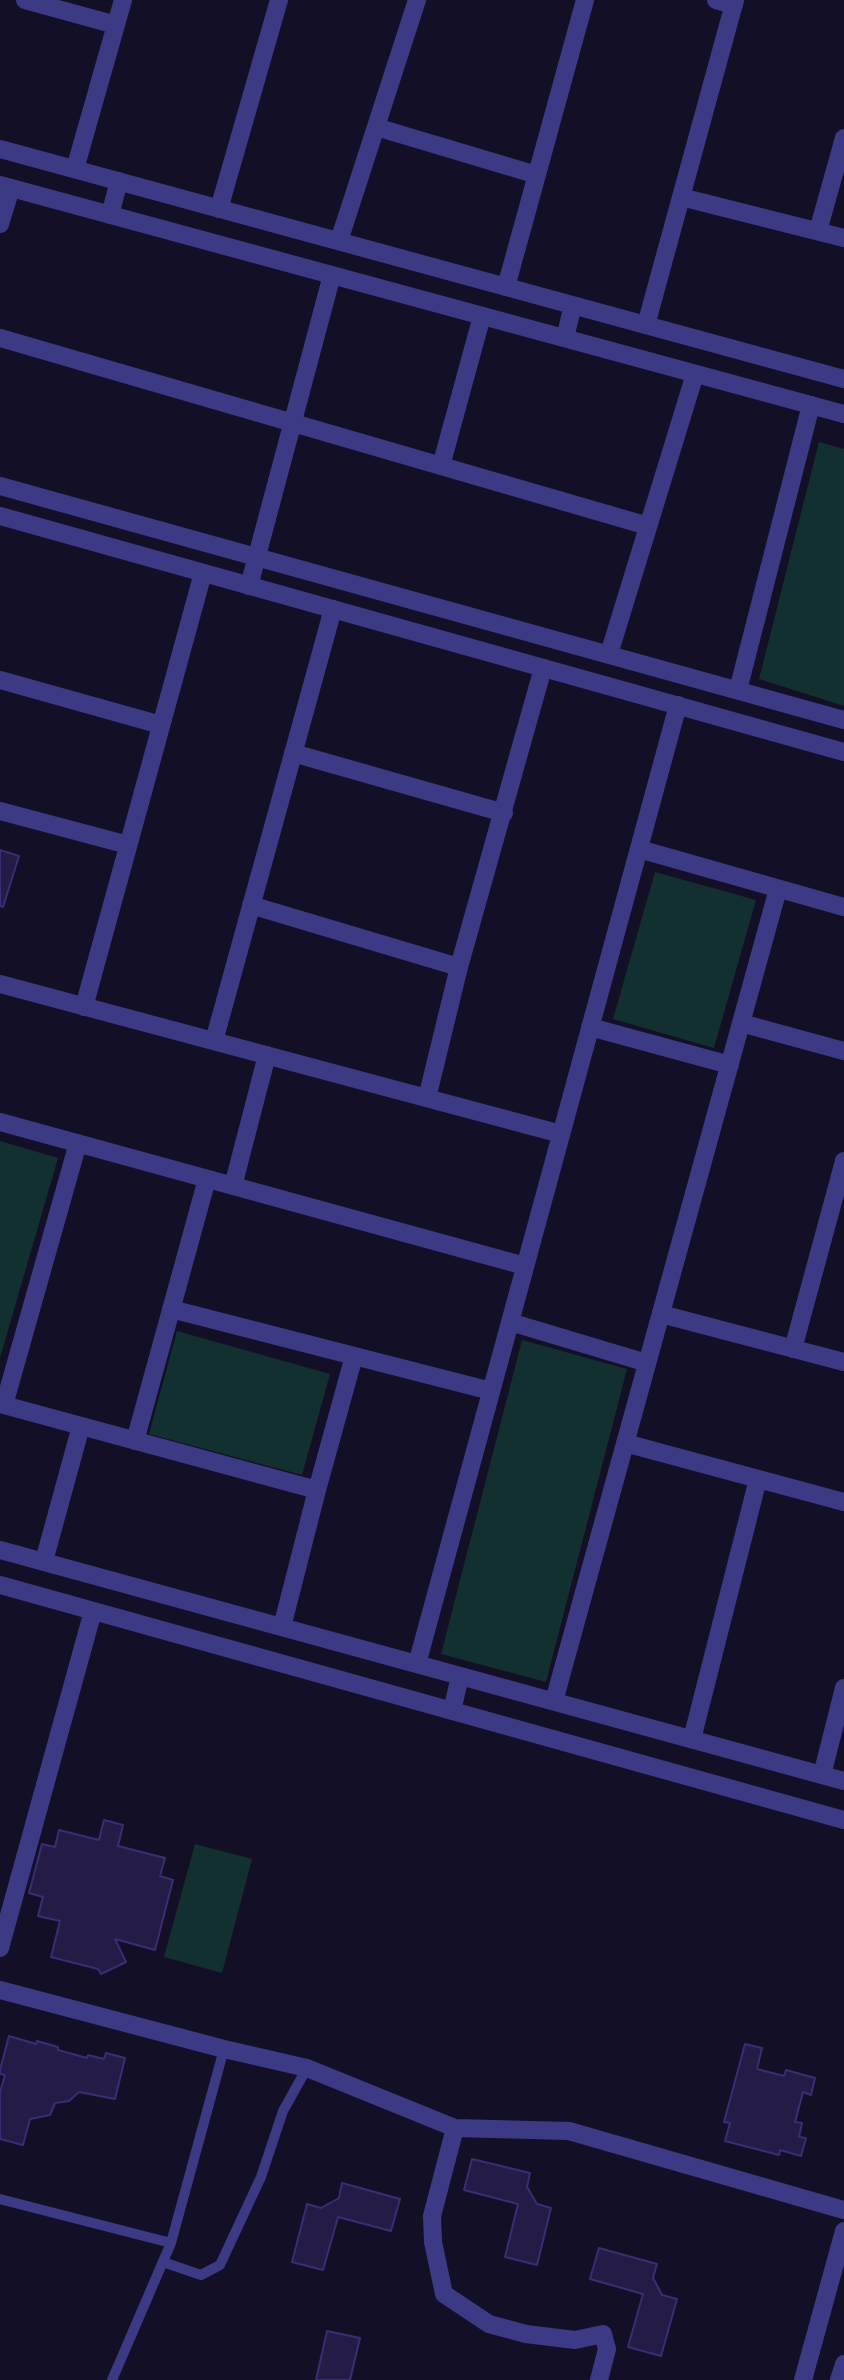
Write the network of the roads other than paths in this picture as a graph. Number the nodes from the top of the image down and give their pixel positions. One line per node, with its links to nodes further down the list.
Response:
1 (25, 0): 7 (street)
2 (122, 0): 7 (street)
3 (279, 0): 16 (street)
4 (417, 0): 8 (street)
5 (585, 0): 12 (street)
6 (728, 2): 15 (street)
7 (116, 25): 11 (street)
8 (376, 127): 12 (street); 21 (street)
9 (844, 138): 19 (street)
10 (0, 149): 11 (street)
11 (75, 169): 13 (street)
12 (537, 176): 23 (street)
13 (119, 181): 16 (street); 17 (street)
14 (5, 186): 17 (street); 18 (street)
15 (681, 197): 19 (street); 26 (street)
16 (219, 208): 21 (street)
17 (110, 215): 22 (street)
18 (0, 224)
19 (818, 231): 20 (street)
20 (844, 238)
21 (340, 241): 23 (street)
22 (332, 275): 25 (street); 33 (street)
23 (506, 287): 24 (street)
24 (573, 305): 26 (street); 28 (street)
25 (482, 316): 28 (street); 34 (street)
26 (646, 325): 30 (street)
27 (0, 338): 33 (street)
28 (565, 338): 29 (street)
29 (695, 374): 31 (street); 37 (street)
30 (844, 379)
31 (811, 405): 32 (street); 45 (street)
32 (844, 415)
33 (293, 423): 34 (street); 38 (street)
34 (441, 466): 37 (street)
35 (0, 486): 38 (street)
36 (0, 516): 39 (street)
37 (648, 526): 42 (street)
38 (257, 557): 40 (street); 42 (street)
39 (203, 573): 40 (street); 48 (street)
40 (249, 586): 41 (street)
41 (333, 609): 43 (street); 50 (street)
42 (609, 654): 45 (street)
43 (543, 668): 46 (street); 52 (street)
44 (0, 680): 48 (street)
45 (738, 690): 47 (street)
46 (678, 705): 49 (street); 54 (street)
47 (844, 720)
48 (162, 725): 53 (street)
49 (844, 752)
50 (293, 753): 52 (street); 56 (street)
51 (0, 811): 53 (street)
52 (503, 813): 58 (street)
53 (128, 845): 60 (street)
54 (639, 849): 55 (street); 62 (street)
55 (778, 889): 57 (street); 61 (street)
56 (251, 905): 58 (street); 63 (street)
57 (844, 907)
58 (459, 967): 67 (street)
59 (0, 984): 60 (street)
60 (84, 1007): 63 (street)
61 (741, 1023): 64 (street); 66 (street)
62 (590, 1027): 66 (street); 69 (street)
63 (214, 1041): 65 (street)
64 (844, 1051)
65 (267, 1055): 67 (street); 73 (street)
66 (730, 1065): 76 (street)
67 (426, 1098): 69 (street)
68 (0, 1122): 70 (street)
69 (561, 1134): 74 (street)
70 (78, 1143): 72 (street); 83 (street)
71 (844, 1161): 78 (street)
72 (207, 1179): 73 (street); 75 (street)
73 (233, 1186): 74 (street)
74 (525, 1266): 77 (street)
75 (171, 1309): 79 (street); 85 (street)
76 (661, 1314): 78 (street); 81 (street)
77 (510, 1322): 81 (street); 82 (street)
78 (793, 1349): 80 (street)
79 (354, 1356): 82 (street); 88 (street)
80 (844, 1362)
81 (648, 1363): 86 (street)
82 (491, 1391): 95 (street)
83 (2, 1405): 84 (street)
84 (81, 1426): 85 (street); 91 (street)
85 (135, 1441): 88 (street)
86 (625, 1443): 87 (street); 98 (street)
87 (758, 1479): 89 (street); 100 (street)
88 (317, 1490): 94 (street)
89 (844, 1502)
90 (0, 1549): 91 (street)
91 (44, 1561): 94 (street)
92 (0, 1585): 93 (street)
93 (93, 1611): 99 (street); 104 (street)
94 (282, 1627): 95 (street)
95 (417, 1664): 96 (street)
96 (460, 1675): 98 (street); 99 (street)
97 (844, 1688): 101 (street)
98 (554, 1701): 100 (street)
99 (452, 1711): 103 (street)
100 (692, 1739): 101 (street)
101 (822, 1775): 102 (street)
102 (844, 1781)
103 (844, 1820)
104 (0, 1948)
105 (0, 1990): 106 (street)
106 (224, 2049): 107 (street); 112 (lane)
107 (307, 2068): 108 (street); 113 (lane)
108 (455, 2128): 110 (street); 116 (street)
109 (0, 2199): 112 (lane)
110 (844, 2210)
111 (844, 2231): 117 (street)
112 (171, 2243): 113 (lane)
113 (163, 2262): 115 (lane)
114 (844, 2364): 118 (street)
115 (112, 2380)
116 (600, 2380)
117 (803, 2380)
118 (839, 2380)

